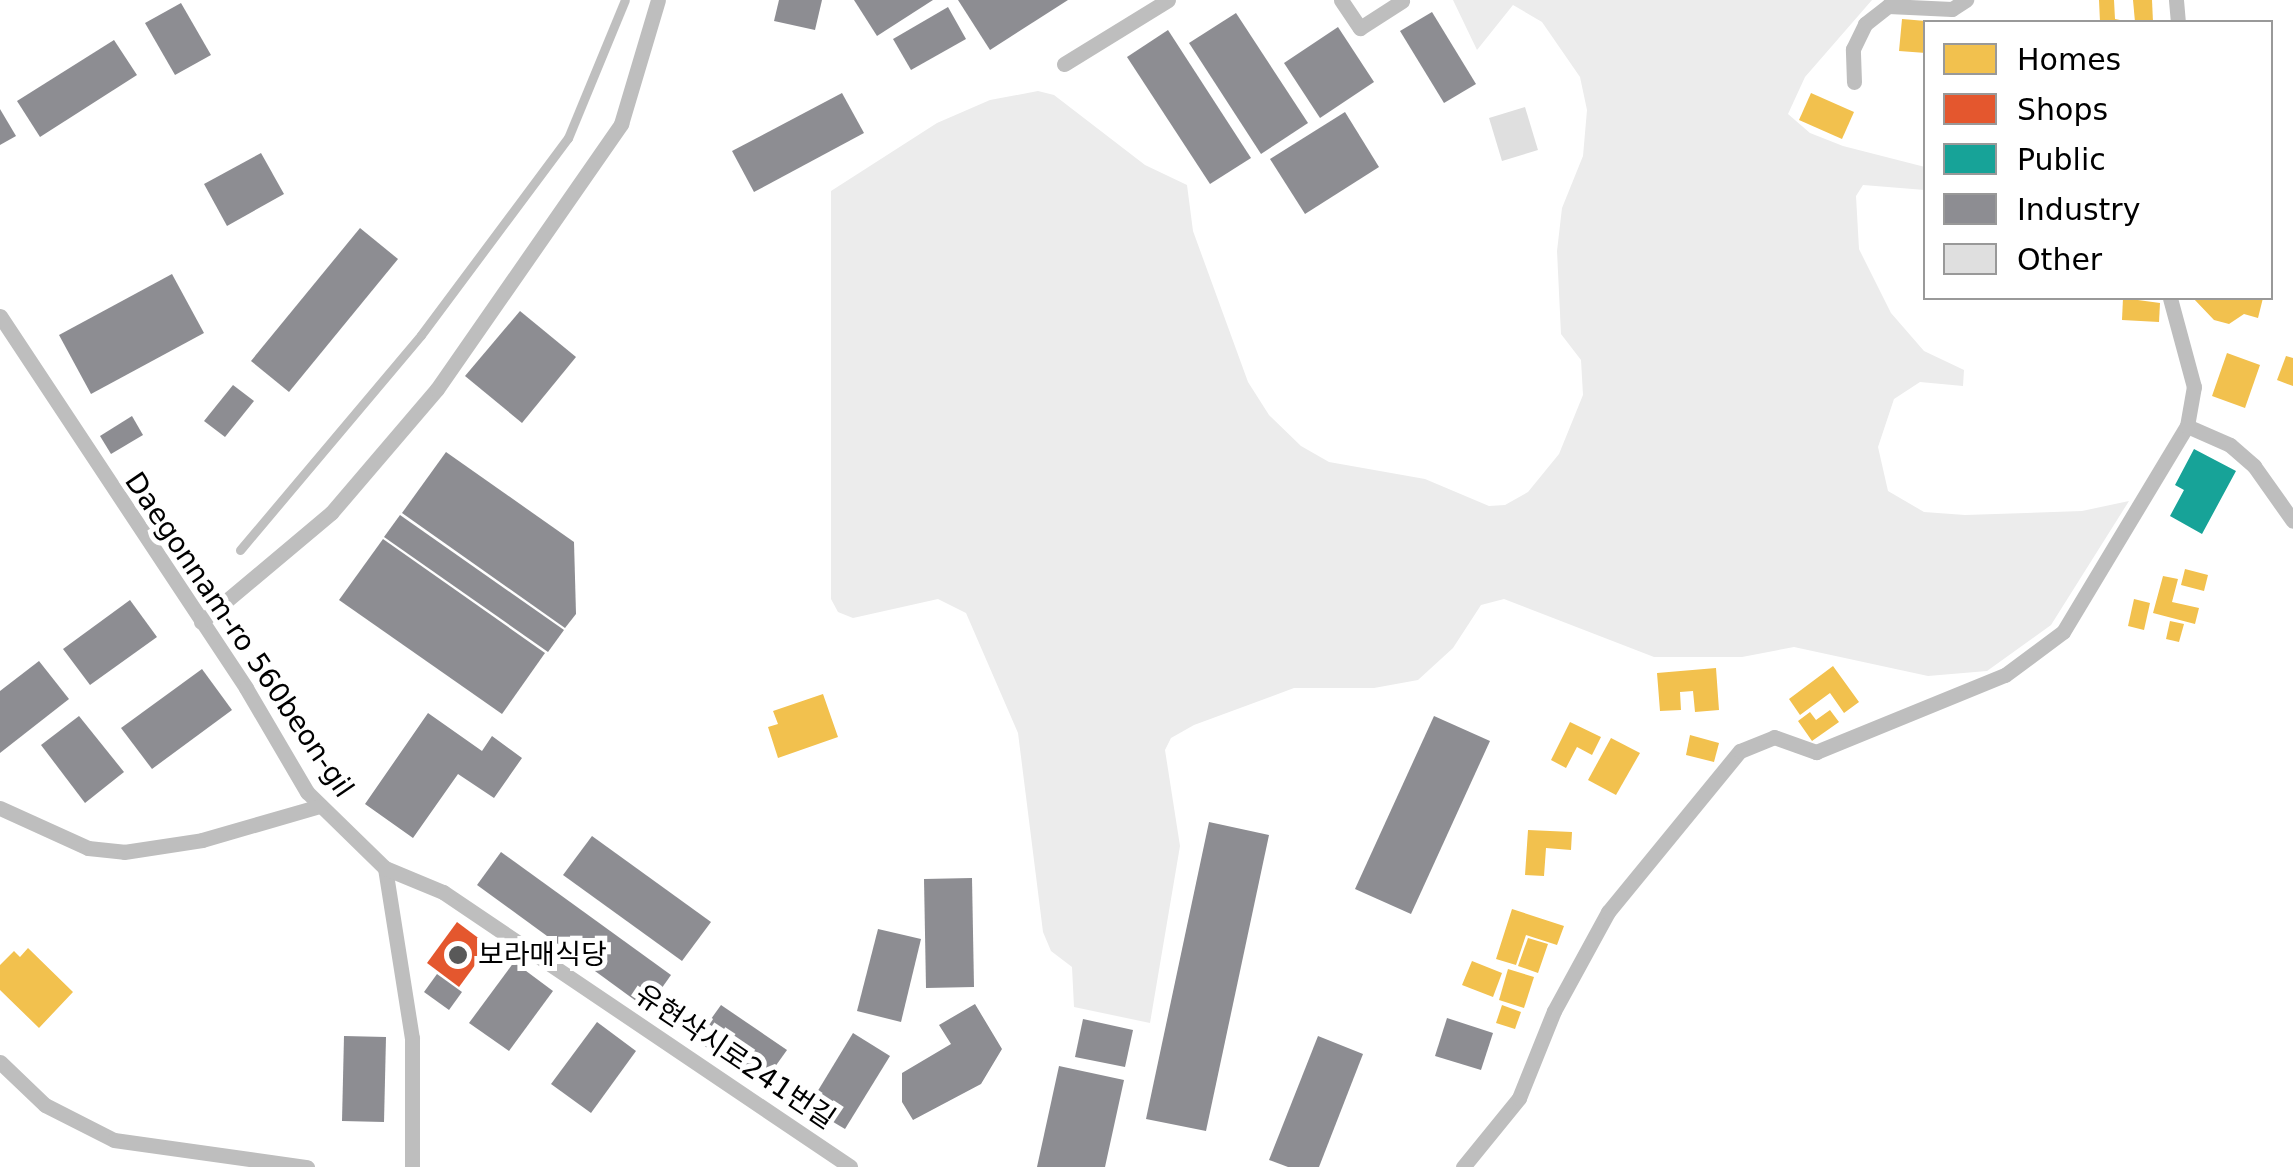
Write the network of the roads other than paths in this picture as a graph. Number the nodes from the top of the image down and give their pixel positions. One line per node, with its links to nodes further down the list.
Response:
1 (658, 0): 12 (lane)
2 (1168, 0): 6 (lane)
3 (1342, 0): 5 (lane)
4 (1966, 0): 7 (lane)
5 (1402, 1)
6 (1064, 64)
7 (1854, 82)
8 (2171, 300): 10 (lane)
9 (0, 316): 12 (lane, Daegonnam-ro 560beon-gil)
10 (2187, 426): 11 (lane); 20 (lane)
11 (2293, 522)
12 (201, 622): 13 (lane, Daegonnam-ro 560beon-gil)
13 (320, 806): 14 (lane); 15 (lane, Daegonnam-ro 560beon-gil)
14 (0, 808)
15 (385, 868): 18 (lane); 19 (lane, 유현삭시로241번길)
16 (0, 1062): 17 (lane)
17 (306, 1167)
18 (412, 1167)
19 (850, 1167)
20 (1463, 1167)

